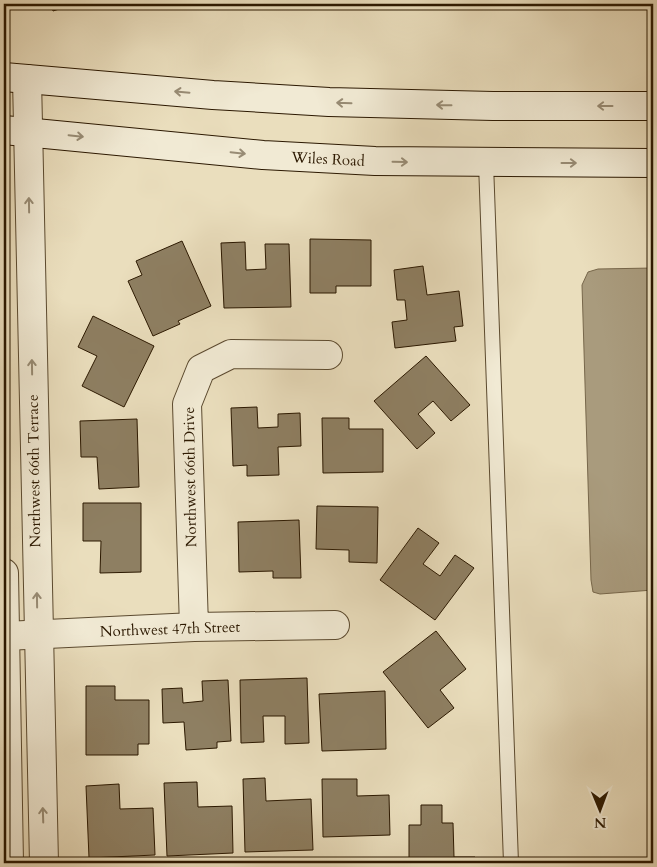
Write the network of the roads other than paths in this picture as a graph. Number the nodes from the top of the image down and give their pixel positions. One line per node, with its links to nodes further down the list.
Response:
1 (15, 78): 2 (street, one-way to 1); 3 (street, Northwest 66th Terrace)
2 (653, 106)
3 (16, 131): 4 (street, Wiles Road, one-way to 4); 10 (street, Northwest 66th Terrace, one-way to 3)
4 (486, 163): 5 (street, Wiles Road, one-way to 5); 14 (lane)
5 (653, 163)
6 (328, 355): 9 (street, Northwest 66th Drive)
7 (4, 573): 11 (street)
8 (336, 624): 9 (street, Northwest 47th Street)
9 (194, 627): 10 (street, Northwest 47th Street)
10 (38, 635): 11 (street, Northwest 47th Street); 13 (street, Northwest 66th Terrace, one-way to 10)
11 (5, 636): 12 (street)
12 (9, 863)
13 (44, 863)
14 (511, 863)

